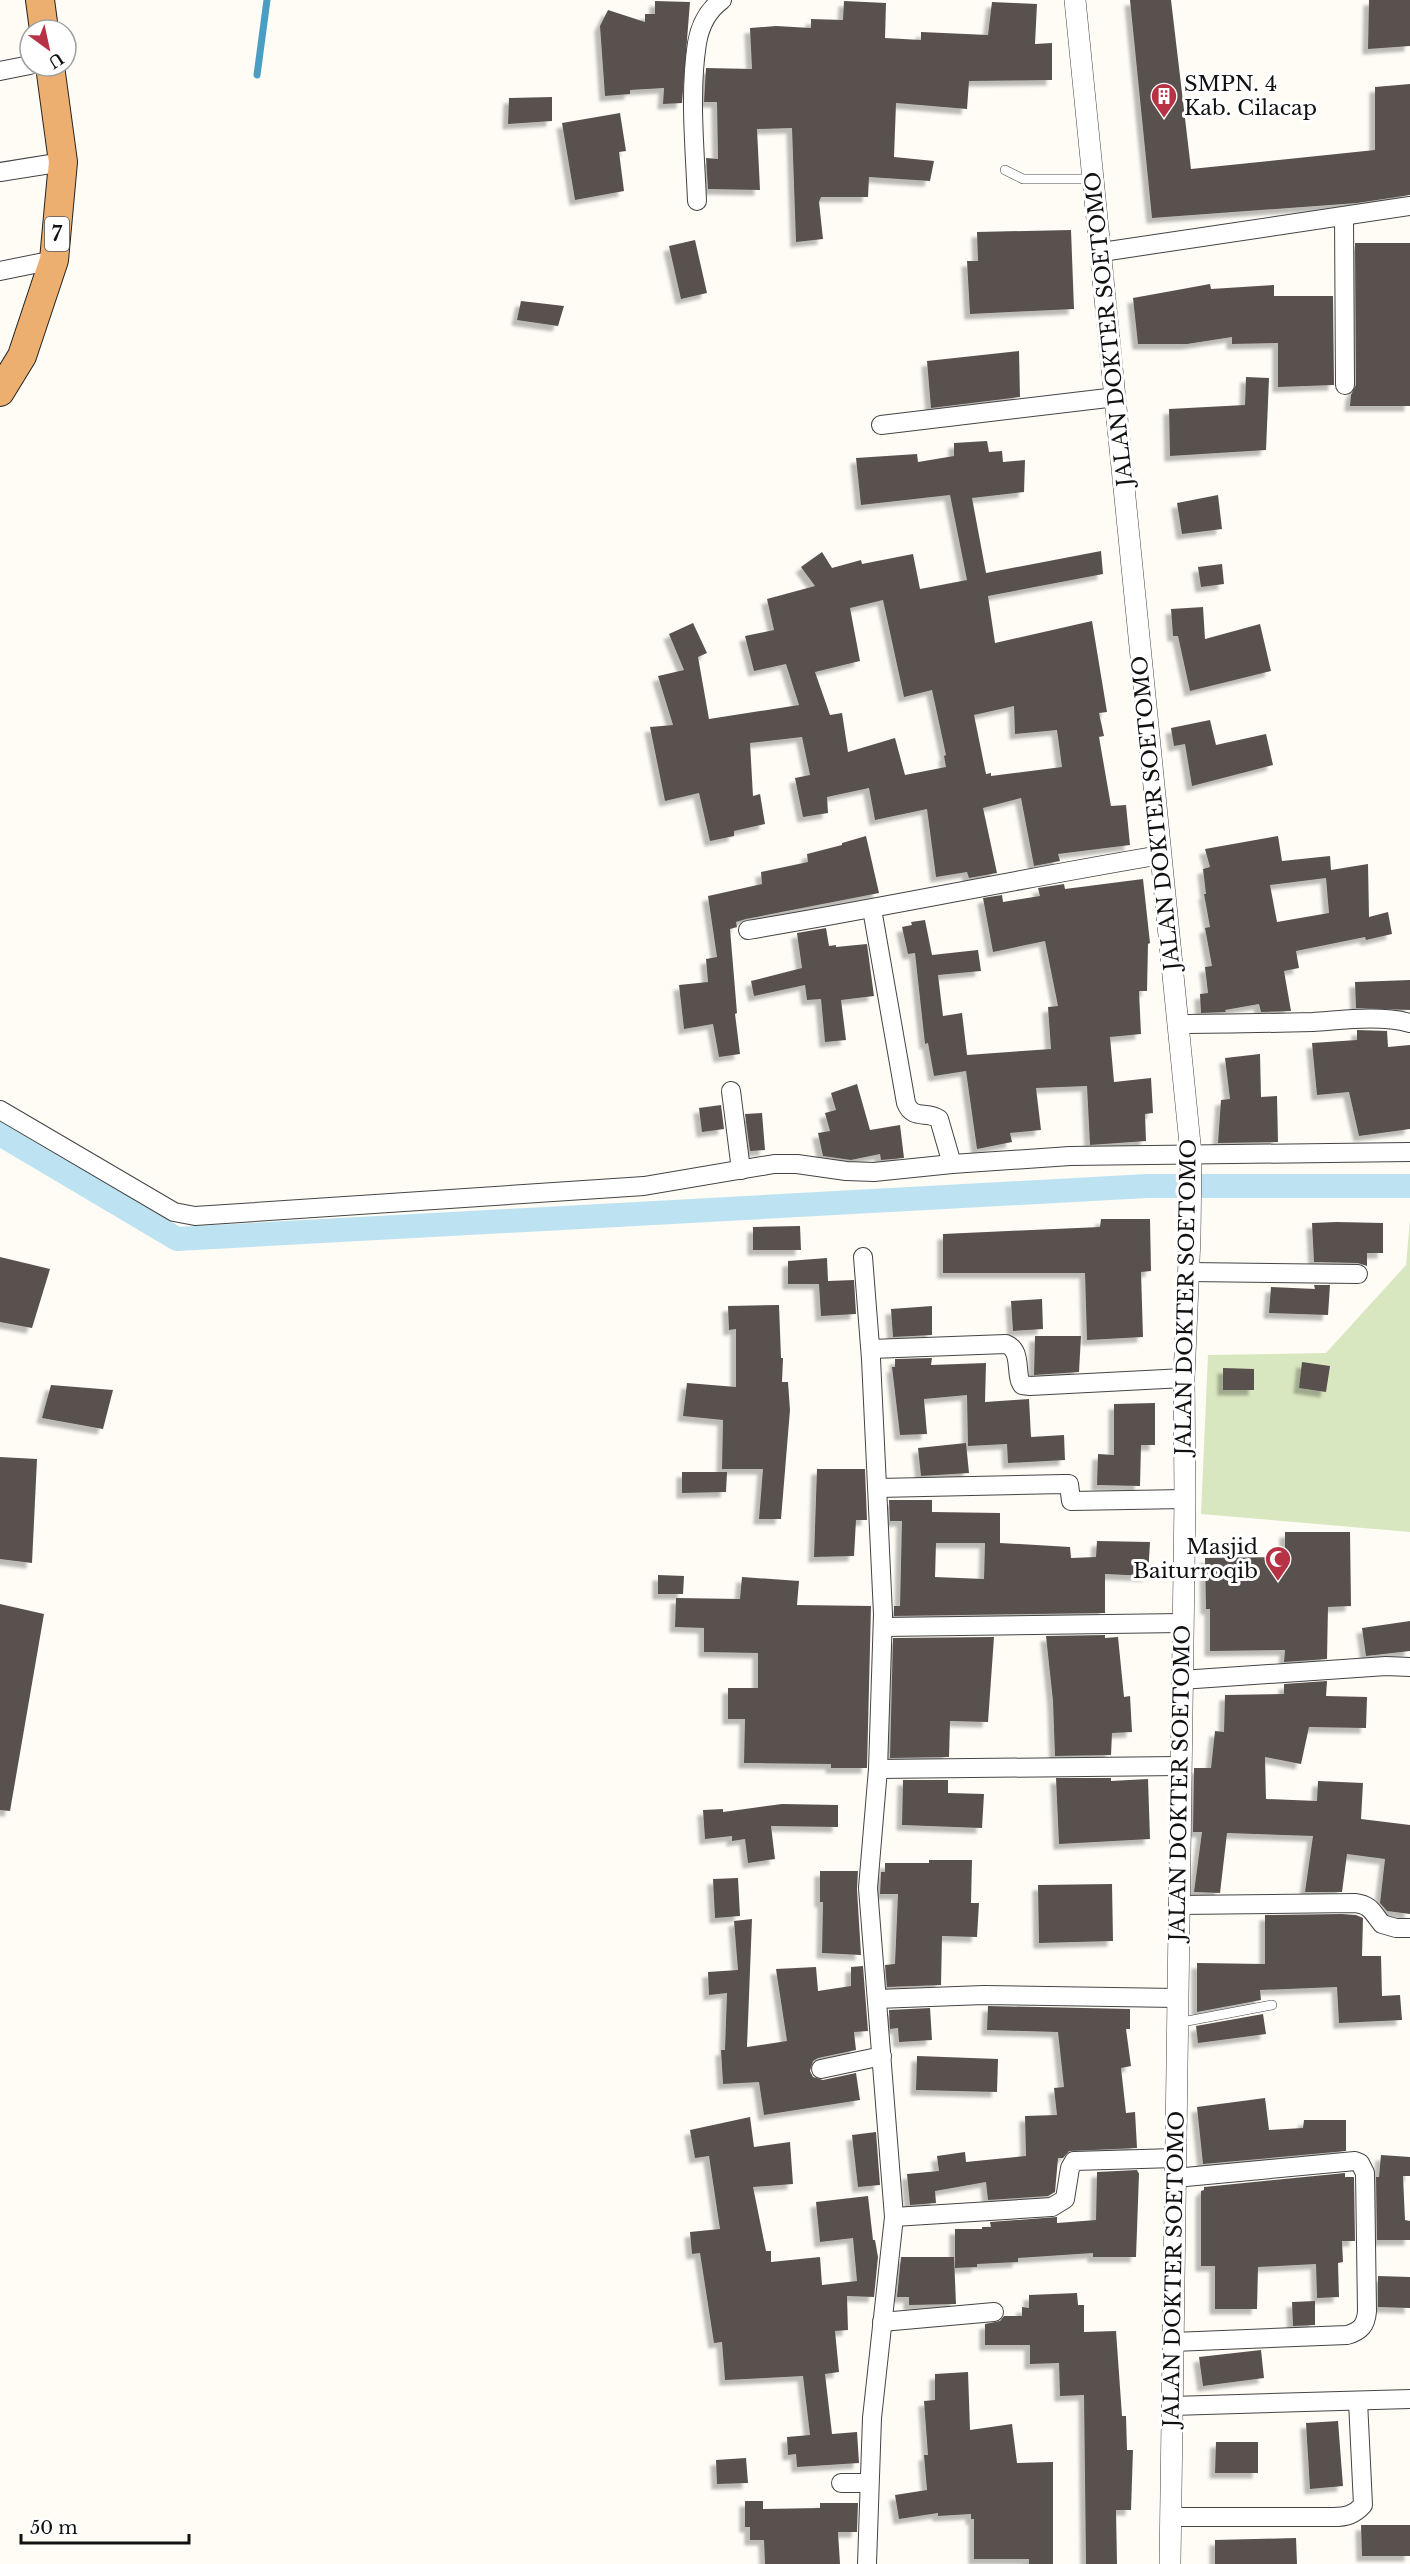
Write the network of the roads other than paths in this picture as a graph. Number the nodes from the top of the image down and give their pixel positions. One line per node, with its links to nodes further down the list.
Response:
1 (40, 0): 4 (highway)
2 (722, 0): 12 (street)
3 (1076, 0): 11 (street, JALAN DOKTER SOETOMO)
4 (42, 18)
5 (18, 67): 6 (street)
6 (0, 71)
7 (52, 78): 8 (highway, 7)
8 (63, 162): 10 (street); 16 (highway, 7)
9 (1005, 170): 11 (lane)
10 (0, 172)
11 (1094, 179): 15 (street, JALAN DOKTER SOETOMO)
12 (697, 201)
13 (1410, 206): 14 (street)
14 (1344, 216): 15 (street); 18 (street)
15 (1102, 252): 20 (street, JALAN DOKTER SOETOMO)
16 (54, 260): 17 (street); 19 (highway, 7)
17 (0, 271)
18 (1346, 385)
19 (1, 389)
20 (1116, 397): 21 (street); 22 (street, JALAN DOKTER SOETOMO)
21 (881, 425)
22 (1161, 855): 23 (street); 25 (street, JALAN DOKTER SOETOMO)
23 (872, 909): 24 (street); 31 (street)
24 (748, 930)
25 (1178, 1023): 26 (street); 30 (street, JALAN DOKTER SOETOMO)
26 (1410, 1023)
27 (731, 1091): 32 (street)
28 (0, 1110): 32 (street)
29 (1410, 1152): 30 (street)
30 (1191, 1154): 31 (street); 34 (street, JALAN DOKTER SOETOMO)
31 (952, 1164): 32 (street)
32 (741, 1170)
33 (863, 1257): 36 (street)
34 (1188, 1272): 35 (street); 37 (street, JALAN DOKTER SOETOMO)
35 (1358, 1274)
36 (871, 1349): 37 (street); 38 (street)
37 (1184, 1378): 39 (street, JALAN DOKTER SOETOMO)
38 (878, 1488): 39 (street); 41 (street)
39 (1185, 1499): 40 (street, JALAN DOKTER SOETOMO)
40 (1182, 1623): 41 (street); 43 (street, JALAN DOKTER SOETOMO)
41 (883, 1627): 45 (street)
42 (1410, 1667): 43 (street)
43 (1181, 1680): 44 (street, JALAN DOKTER SOETOMO)
44 (1180, 1766): 45 (street); 46 (street, JALAN DOKTER SOETOMO)
45 (878, 1769): 49 (street)
46 (1178, 1905): 47 (street); 48 (street, JALAN DOKTER SOETOMO)
47 (1410, 1928)
48 (1177, 1998): 49 (street); 51 (street, JALAN DOKTER SOETOMO)
49 (877, 2000): 52 (street)
50 (1272, 2005): 51 (lane)
51 (1177, 2023): 54 (street, JALAN DOKTER SOETOMO)
52 (882, 2056): 53 (street); 55 (street)
53 (821, 2069)
54 (1175, 2168): 55 (street); 58 (street, JALAN DOKTER SOETOMO); 58 (street)
55 (894, 2217): 57 (street)
56 (994, 2312): 57 (street)
57 (882, 2322): 63 (street)
58 (1173, 2342): 61 (street, JALAN DOKTER SOETOMO)
59 (1410, 2399): 60 (street)
60 (1358, 2401): 61 (street); 64 (street)
61 (1172, 2406): 64 (street, JALAN DOKTER SOETOMO)
62 (841, 2483): 63 (street)
63 (869, 2483): 65 (street)
64 (1171, 2517): 66 (street, JALAN DOKTER SOETOMO)
65 (867, 2564)
66 (1170, 2564)

